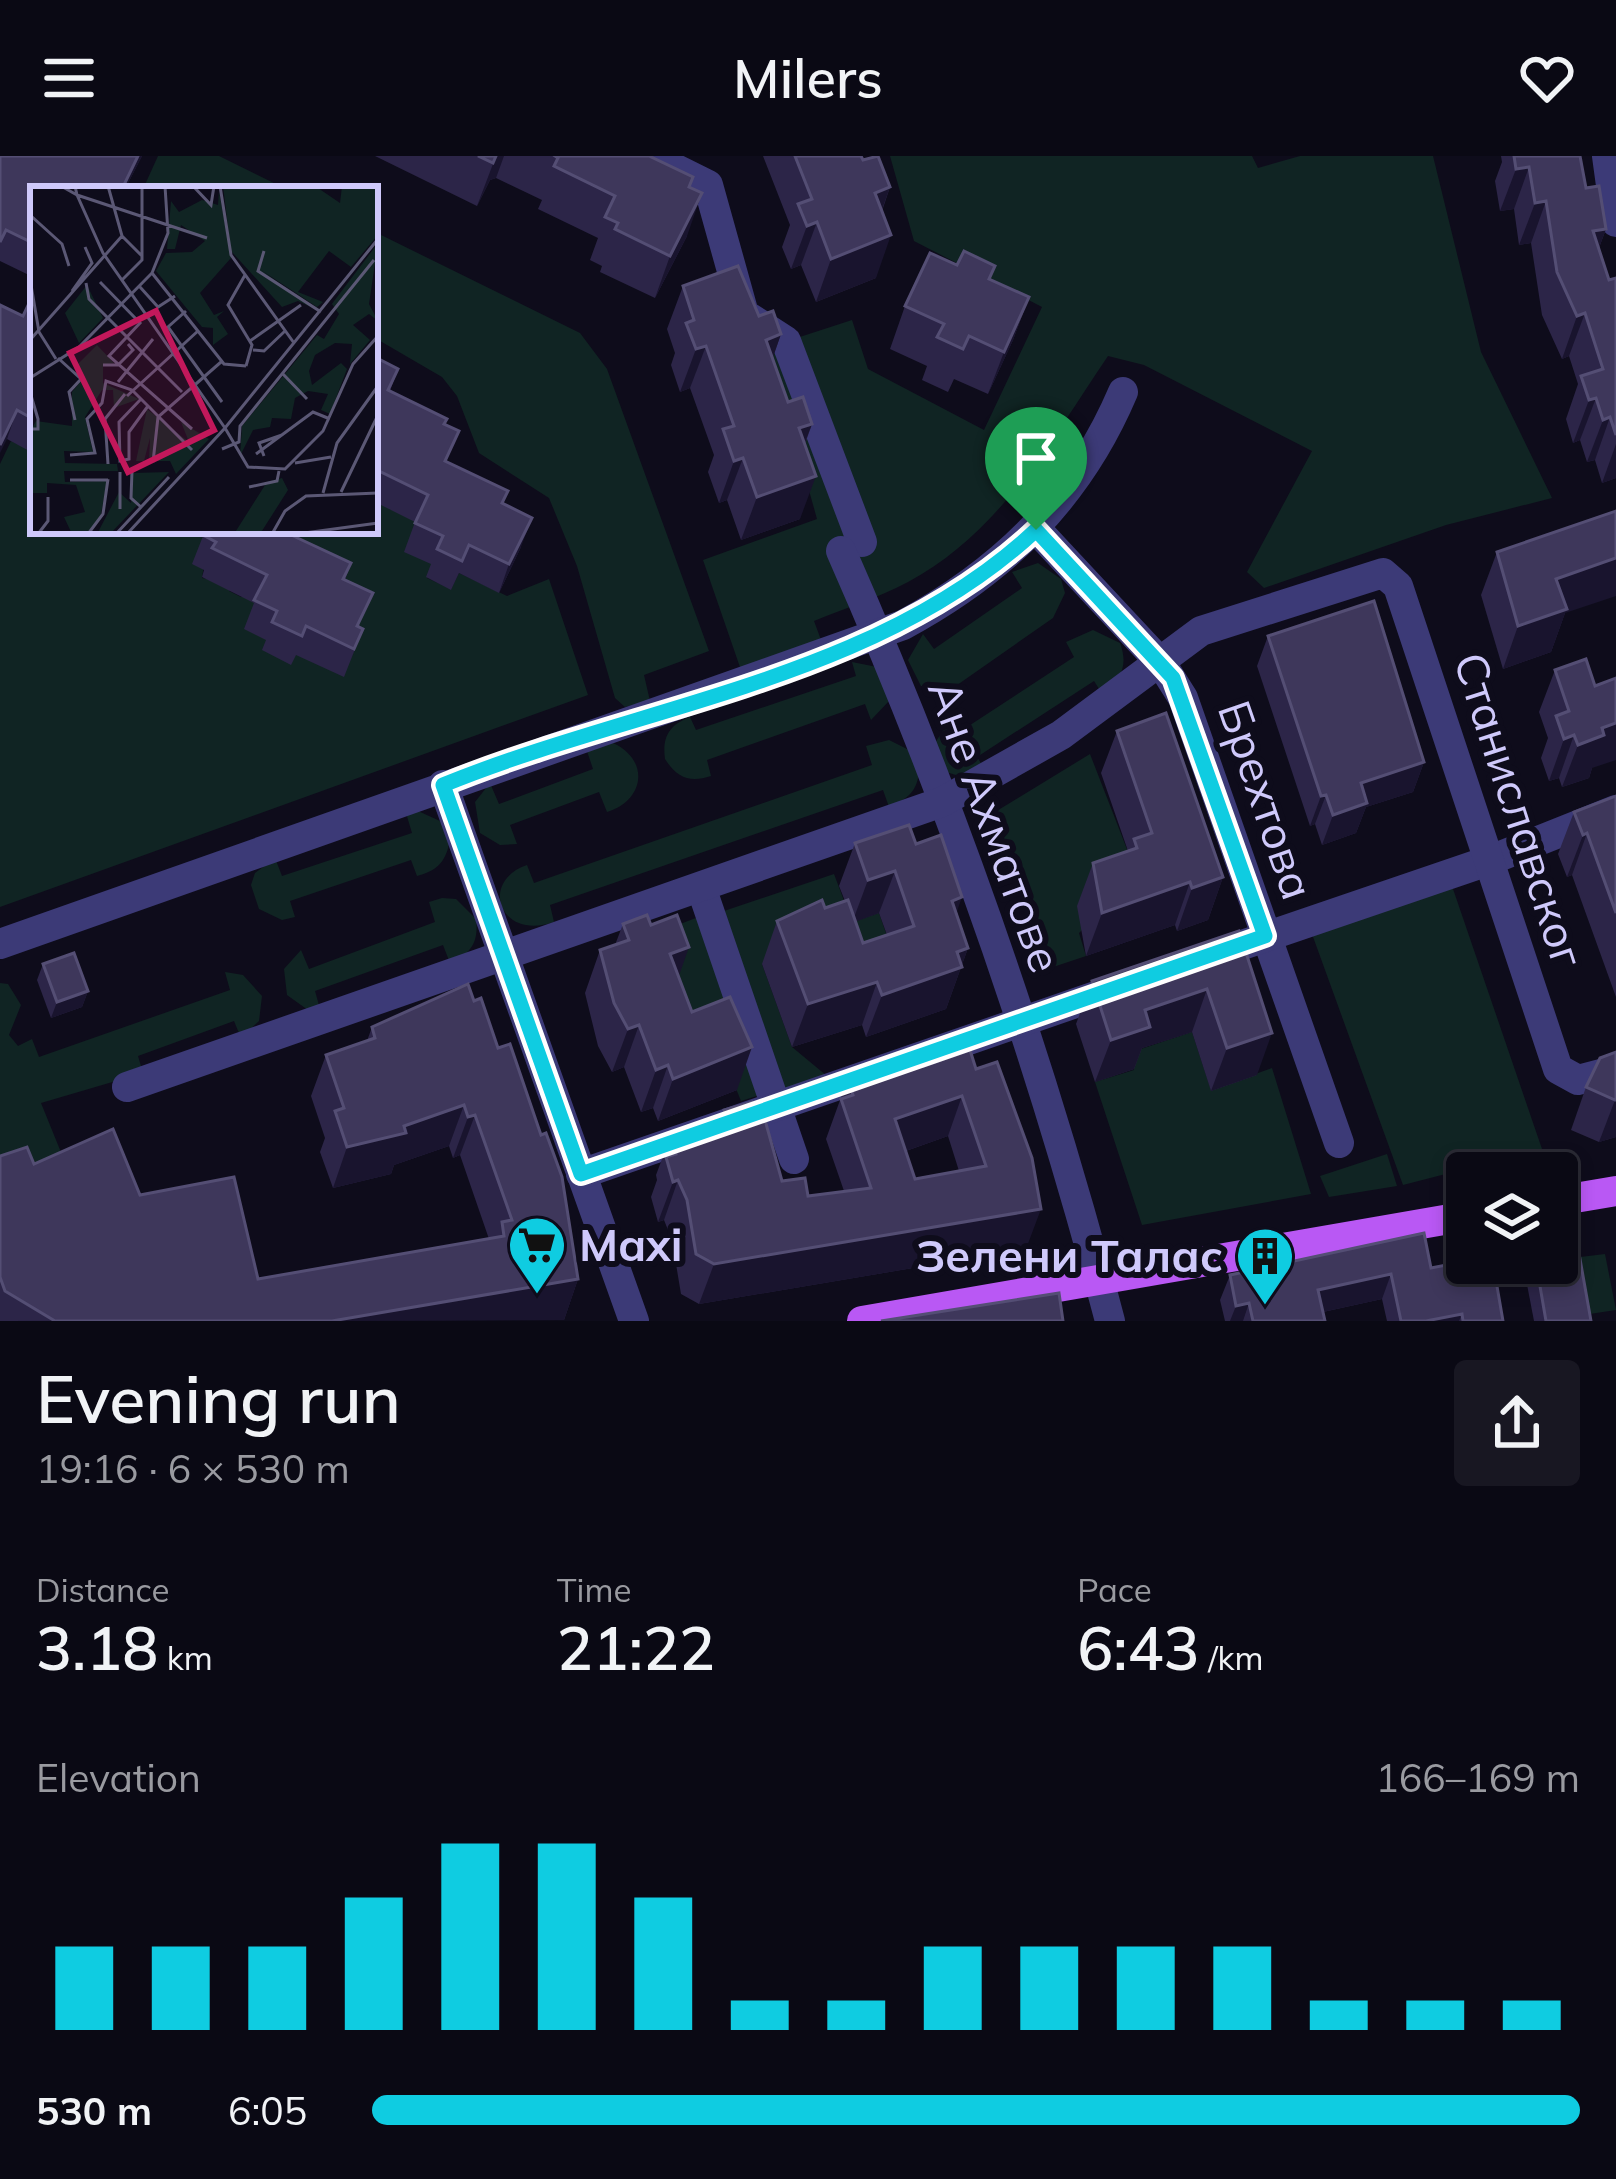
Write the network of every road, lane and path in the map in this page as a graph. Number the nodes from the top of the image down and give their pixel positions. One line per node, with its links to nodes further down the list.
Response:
1 (650, 156): 6 (street, Ане Ахматове)
2 (1610, 162): 3 (street)
3 (1616, 222)
4 (1123, 392): 5 (street)
5 (1036, 530): 6 (street); 7 (street, Брехтова)
6 (879, 637): 8 (street); 9 (street, Ане Ахматове)
7 (1161, 663): 9 (street); 11 (street, Станиславског); 13 (street, Брехтова)
8 (443, 785): 14 (street); 15 (street)
9 (942, 802): 12 (street); 18 (street, Ане Ахматове)
10 (1616, 810): 11 (street)
11 (1487, 861): 13 (street); 19 (street, Станиславског)
12 (701, 887): 15 (street); 21 (street)
13 (1265, 936): 16 (street); 22 (street, Брехтова)
14 (0, 944)
15 (502, 954): 20 (street); 24 (street)
16 (1181, 966)
17 (1140, 980): 18 (street)
18 (1018, 1023): 21 (street); 28 (street, Ане Ахматове)
19 (1616, 1070)
20 (127, 1088)
21 (776, 1104): 23 (street); 24 (street)
22 (1339, 1143)
23 (794, 1159)
24 (581, 1174): 29 (street)
25 (1616, 1191): 26 (main road)
26 (1578, 1197)
27 (1446, 1220): 28 (main road)
28 (1100, 1280): 30 (main road); 31 (street, Ане Ахматове)
29 (634, 1321)
30 (862, 1321)
31 (1110, 1321)

